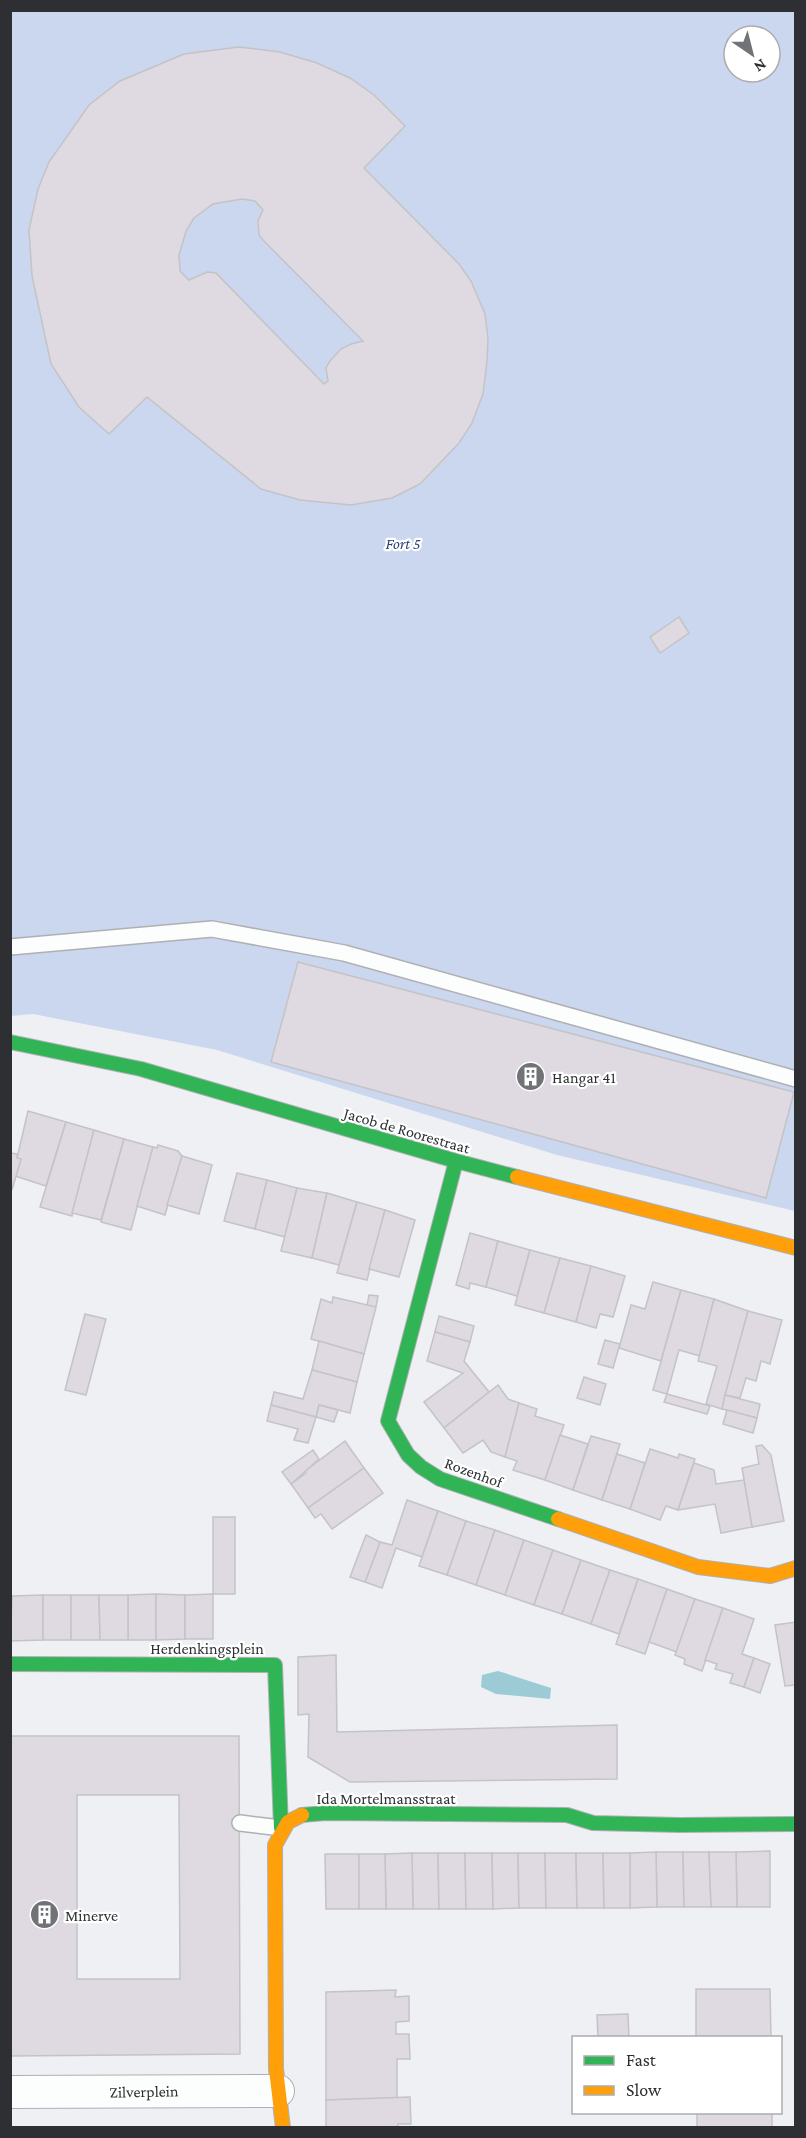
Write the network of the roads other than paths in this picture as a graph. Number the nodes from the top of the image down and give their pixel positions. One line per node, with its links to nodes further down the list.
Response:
1 (10, 946): 3 (lane)
2 (10, 1042): 4 (street, Jacob de Roorestraat)
3 (795, 1079)
4 (456, 1161): 5 (street, Jacob de Roorestraat); 6 (street, Rozenhof)
5 (795, 1248)
6 (795, 1568)
7 (10, 1664): 10 (street, Herdenkingsplein)
8 (240, 1823): 10 (lane)
9 (795, 1824): 10 (street, Ida Mortelmansstraat)
10 (281, 1828): 11 (street)
11 (278, 2091): 12 (street, Zilverplein); 13 (street)
12 (10, 2092)
13 (283, 2127)

